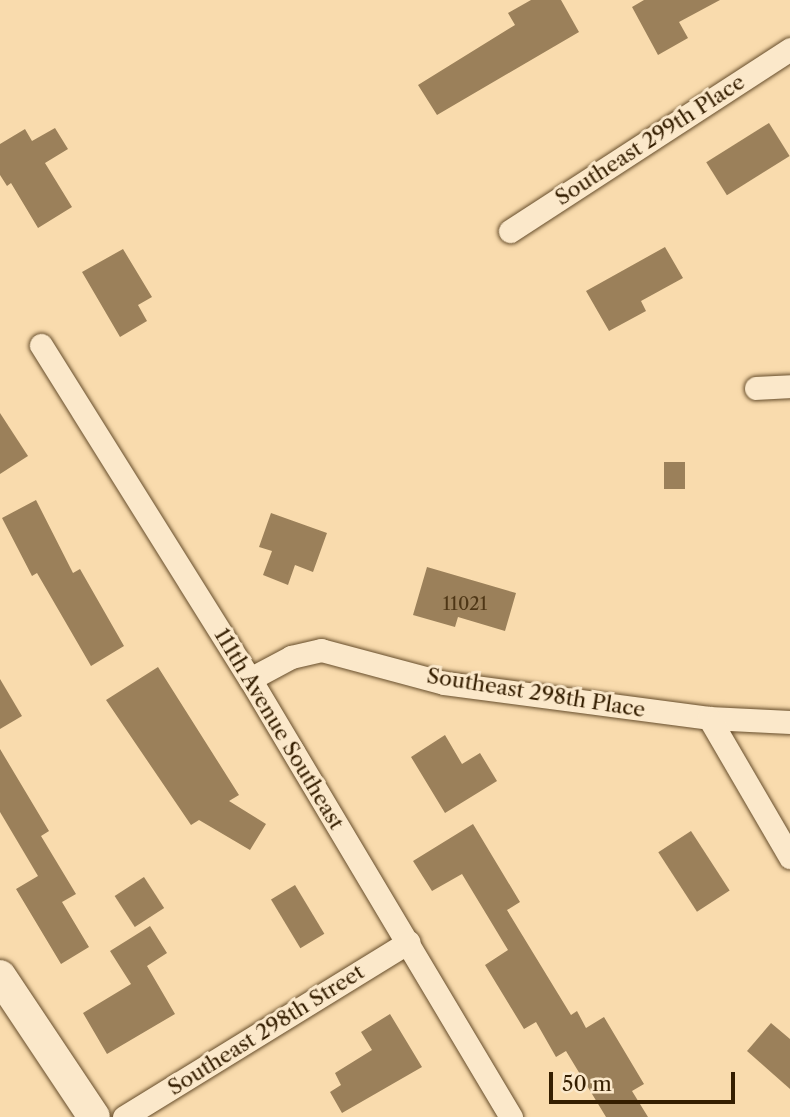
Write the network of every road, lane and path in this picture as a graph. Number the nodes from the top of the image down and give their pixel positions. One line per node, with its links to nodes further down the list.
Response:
1 (790, 49): 2 (street, Southeast 299th Place)
2 (510, 231)
3 (41, 345): 6 (street, 111th Avenue Southeast)
4 (790, 386): 5 (street)
5 (756, 388)
6 (250, 679): 7 (street, Southeast 298th Place); 10 (street, 111th Avenue Southeast)
7 (709, 718): 8 (street, Southeast 298th Place); 9 (street)
8 (790, 722)
9 (790, 857)
10 (409, 942): 13 (street, Southeast 298th Street); 14 (street, 111th Avenue Southeast)
11 (0, 976): 12 (street)
12 (94, 1117)
13 (124, 1117)
14 (511, 1117)

